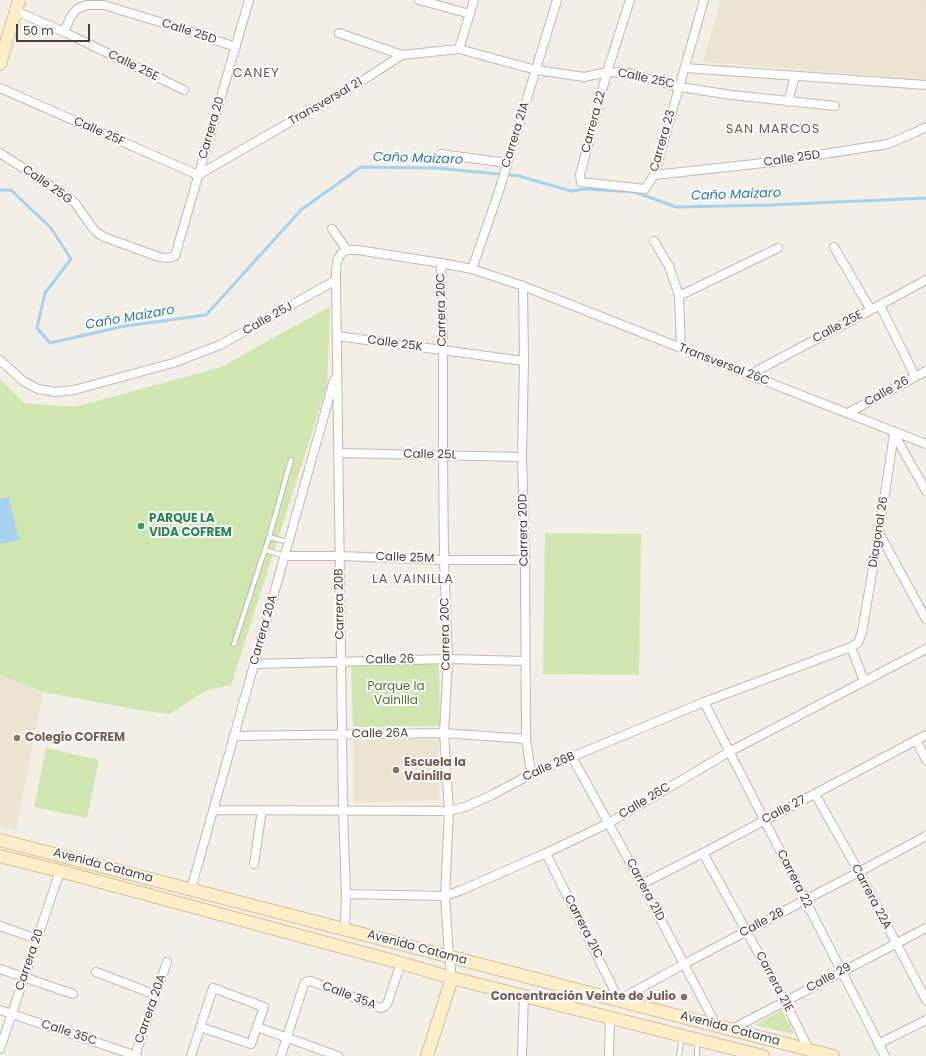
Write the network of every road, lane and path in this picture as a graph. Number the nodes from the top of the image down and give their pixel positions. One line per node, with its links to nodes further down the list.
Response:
1 (249, 0): 11 (street, Carrera 20)
2 (420, 0): 8 (street)
3 (474, 0): 8 (street)
4 (556, 0): 16 (street, Carrera 21A)
5 (630, 0): 17 (street, Carrera 22)
6 (704, 0): 15 (street, Carrera 23)
7 (18, 6): 9 (street, Calle 25E); 14 (main road)
8 (470, 14): 12 (street)
9 (64, 32): 11 (street, Calle 25D); 22 (street, Calle 25E)
10 (340, 33): 13 (street)
11 (236, 47): 29 (street, Carrera 20)
12 (459, 49): 13 (street, Transversal 21); 16 (street, Calle 25C)
13 (402, 55): 29 (street, Transversal 21)
14 (0, 64)
15 (685, 68): 18 (street, Calle 25C); 20 (street, Carrera 23)
16 (536, 70): 17 (street, Calle 25C); 28 (street, Carrera 21A)
17 (607, 72): 20 (street, Calle 25C); 31 (street, Carrera 22)
18 (795, 76): 19 (street, Calle 25C); 23 (street)
19 (926, 85)
20 (679, 87): 23 (street, Calle 25C); 30 (street, Carrera 23)
21 (0, 88): 29 (street, Calle 25F)
22 (184, 90)
23 (788, 102): 24 (street, Calle 25C)
24 (835, 106)
25 (926, 127): 30 (street, Calle 25D)
26 (0, 153): 37 (street, Calle 25G)
27 (441, 154): 28 (street)
28 (507, 166): 39 (street, Carrera 21A)
29 (198, 175): 37 (street, Carrera 20)
30 (654, 175): 31 (street, Carrera 23)
31 (645, 188)
32 (332, 229): 36 (street)
33 (654, 242): 43 (street)
34 (834, 247): 45 (street)
35 (778, 248): 43 (street)
36 (347, 250): 38 (street); 40 (street)
37 (175, 256)
38 (441, 263): 39 (street); 48 (street, Carrera 20C)
39 (472, 269): 42 (street)
40 (336, 280): 46 (street, Carrera 20B); 49 (street, Calle 25J)
41 (926, 280): 44 (street, Calle 25E)
42 (523, 286): 47 (street, Transversal 26C); 50 (street, Carrera 20D)
43 (679, 296): 47 (street)
44 (880, 305): 45 (street, Calle 25E); 54 (street)
45 (871, 310): 53 (street, Calle 25E)
46 (337, 336): 48 (street, Calle 25K); 51 (street, Carrera 20B)
47 (681, 348): 53 (street, Transversal 26C)
48 (443, 350): 50 (street, Calle 25K); 59 (street, Carrera 20C)
49 (0, 360)
50 (524, 361): 60 (street, Carrera 20D)
51 (337, 370): 58 (street, Carrera 20B); 65 (street, Carrera 20A)
52 (926, 371): 54 (street, Calle 26)
53 (749, 375): 55 (street, Transversal 26C)
54 (915, 376): 55 (street, Calle 26)
55 (848, 413): 56 (street, Transversal 26C)
56 (894, 433): 57 (street, Transversal 26C); 62 (street); 63 (street, Diagonal 26)
57 (926, 444)
58 (338, 454): 59 (street, Calle 25L); 68 (street, Carrera 20B)
59 (442, 455): 60 (street, Calle 25L); 69 (street, Carrera 20C)
60 (522, 457): 70 (street, Carrera 20D)
61 (291, 460): 64 (lane)
62 (926, 491)
63 (879, 533): 71 (street); 73 (street, Diagonal 26)
64 (269, 537): 65 (lane); 66 (lane)
65 (288, 542): 67 (street, Carrera 20A)
66 (265, 550): 67 (lane); 72 (lane)
67 (284, 556): 68 (street, Calle 25M); 78 (street, Carrera 20A)
68 (340, 556): 69 (street, Calle 25M); 76 (street, Carrera 20B)
69 (444, 560): 70 (street, Calle 25M); 75 (street, Carrera 20C)
70 (525, 560): 77 (street, Carrera 20D)
71 (926, 620)
72 (234, 644)
73 (851, 647): 79 (street); 80 (street, Calle 26B)
74 (926, 649): 79 (street, Calle 26C)
75 (448, 659): 76 (street, Calle 26); 77 (street, Calle 26); 81 (street, Carrera 20C)
76 (341, 661): 78 (street, Calle 26); 82 (street, Carrera 20B)
77 (525, 661): 85 (street, Carrera 20D)
78 (254, 664): 84 (street, Carrera 20A)
79 (864, 681): 87 (street, Calle 26C)
80 (704, 702): 87 (street, Carrera 22); 88 (street, Calle 26B)
81 (444, 733): 82 (street, Calle 26A); 85 (street, Calle 26A); 95 (street, Carrera 20C)
82 (342, 735): 84 (street, Calle 26A); 94 (street, Carrera 20B)
83 (926, 735): 86 (street, Calle 27)
84 (234, 736): 92 (street, Carrera 20A)
85 (526, 739): 90 (street, Carrera 20D)
86 (916, 740): 89 (street); 91 (street, Calle 27)
87 (729, 752): 96 (street, Carrera 22); 97 (street, Calle 26C)
88 (572, 757): 90 (street, Calle 26B); 97 (street, Carrera 21D)
89 (926, 760)
90 (534, 773): 95 (street, Calle 26B)
91 (815, 794): 96 (street, Calle 27); 105 (street, Carrera 22A)
92 (213, 810): 93 (street, Calle 26B); 107 (street, Carrera 20A)
93 (262, 810): 94 (street, Calle 26B); 103 (street)
94 (343, 810): 95 (street, Calle 26B); 108 (street, Carrera 20B)
95 (449, 811): 109 (street, Carrera 20C)
96 (764, 820): 100 (street, Calle 27); 110 (street, Carrera 22)
97 (609, 823): 101 (street, Calle 26C); 106 (street, Carrera 21D)
98 (926, 836): 105 (street, Calle 28)
99 (0, 840): 107 (main road, Avenida Catama)
100 (703, 853): 106 (street, Calle 27); 114 (street, Carrera 21E)
101 (546, 854): 109 (street, Calle 26C); 129 (street, Carrera 21C)
102 (0, 856): 104 (main road, Avenida Catama)
103 (254, 864)
104 (60, 871): 115 (street, Carrera 20); 119 (main road, Avenida Catama)
105 (859, 872): 110 (street, Calle 28); 116 (street, Carrera 22A)
106 (642, 884): 120 (street, Carrera 21D)
107 (191, 889): 113 (main road, Avenida Catama)
108 (346, 894): 109 (street, Calle 26C); 113 (street, Carrera 20B)
109 (445, 896): 117 (street, Carrera 20C)
110 (805, 900): 114 (street, Calle 28); 123 (street, Carrera 22)
111 (0, 926): 115 (street)
112 (926, 928): 116 (street, Calle 29)
113 (345, 929): 117 (main road, Avenida Catama)
114 (747, 931): 120 (street, Calle 28); 131 (street, Carrera 21E)
115 (37, 939): 124 (street, Carrera 20)
116 (896, 944): 123 (street, Calle 29); 130 (street, Carrera 22A)
117 (449, 956): 125 (street, Carrera 20C); 129 (main road, Avenida Catama)
118 (167, 962): 127 (street, Carrera 20A)
119 (401, 963): 125 (main road, Avenida Catama); 141 (street, Calle 35A)
120 (684, 964): 129 (street, Calle 28); 136 (street, Carrera 21D)
121 (0, 969): 124 (street)
122 (96, 972): 127 (street)
123 (841, 972): 131 (street, Calle 29); 143 (street, Carrera 22)
124 (24, 977): 126 (street); 133 (street, Carrera 20)
125 (452, 978): 128 (main road, Avenida Catama); 150 (main road)
126 (73, 994)
127 (156, 994): 146 (street, Carrera 20A)
128 (524, 996): 134 (main road, Avenida Catama); 151 (street)
129 (619, 1000): 136 (main road, Avenida Catama)
130 (926, 1000)
131 (785, 1001): 139 (street, Calle 29); 145 (street, Carrera 21E)
132 (0, 1010): 133 (street, Calle 35C)
133 (12, 1014): 144 (street, Carrera 20); 146 (street, Calle 35C)
134 (610, 1017): 140 (main road, Avenida Catama); 152 (street)
135 (926, 1020): 143 (street)
136 (716, 1025): 139 (main road, Avenida Catama)
137 (257, 1026): 138 (street); 138 (street); 141 (street)
138 (200, 1027): 147 (street)
139 (732, 1029): 145 (main road, Avenida Catama)
140 (682, 1035): 142 (main road, Avenida Catama); 153 (lane)
141 (286, 1037): 148 (street); 149 (street)
142 (696, 1039): 154 (lane); 155 (main road, Avenida Catama)
143 (878, 1044): 157 (street, Carrera 22)
144 (0, 1049)
145 (809, 1050): 156 (main road, Avenida Catama)
146 (136, 1056)
147 (191, 1056)
148 (281, 1056)
149 (338, 1056)
150 (427, 1056)
151 (522, 1056)
152 (609, 1056)
153 (680, 1056)
154 (697, 1056)
155 (763, 1056)
156 (833, 1056)
157 (885, 1056)

